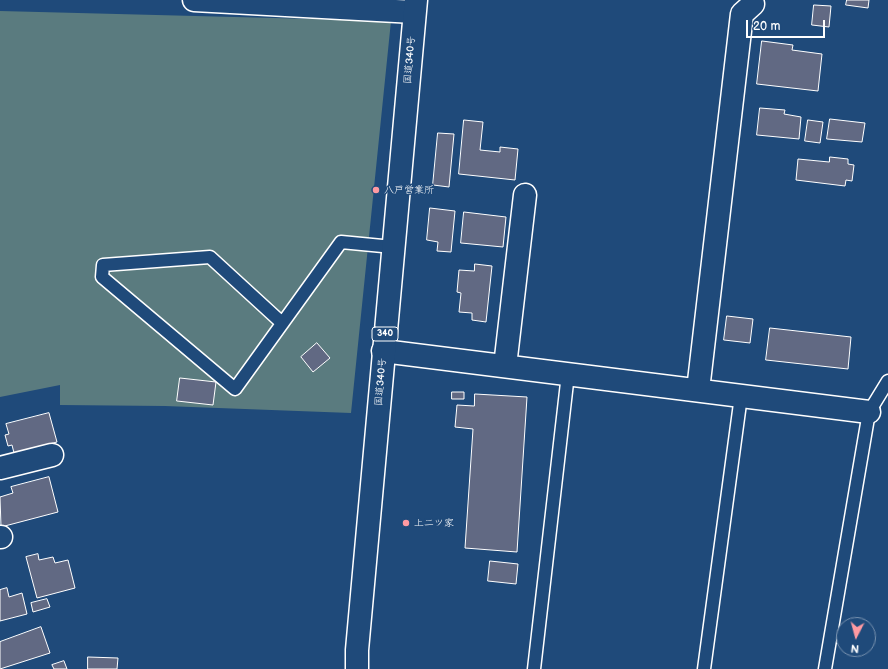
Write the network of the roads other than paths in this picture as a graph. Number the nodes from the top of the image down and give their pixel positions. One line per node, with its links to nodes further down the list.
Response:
1 (194, 0): 3 (main road)
2 (753, 4): 11 (main road)
3 (415, 6): 5 (main road, 国道340号 / 340)
4 (525, 195): 8 (main road)
5 (393, 247): 6 (lane); 7 (main road, 国道340号 / 340)
6 (282, 323): 6 (lane)
7 (384, 351): 8 (main road); 16 (main road, 国道340号 / 340)
8 (505, 366): 9 (main road)
9 (568, 374): 11 (main road); 17 (lane)
10 (888, 381): 13 (lane)
11 (698, 390): 12 (main road)
12 (741, 396): 13 (main road); 18 (lane)
13 (869, 412): 19 (lane)
14 (52, 455): 15 (main road)
15 (0, 468)
16 (357, 669)
17 (534, 669)
18 (704, 669)
19 (825, 669)

